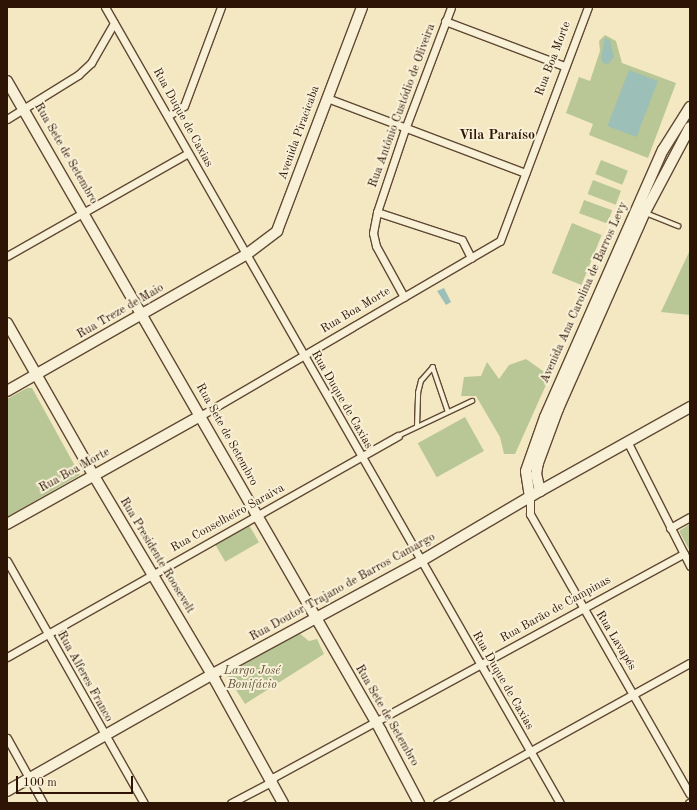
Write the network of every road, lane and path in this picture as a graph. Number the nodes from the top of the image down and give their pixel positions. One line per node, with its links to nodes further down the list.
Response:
1 (104, 7): 7 (street, Rua Duque de Caxias)
2 (221, 7): 13 (street)
3 (362, 7): 10 (main road, Avenida Piracicaba)
4 (451, 7): 6 (street, Rua Antônio Custódio de Oliveira)
5 (588, 7): 8 (street, Rua Boa Morte)
6 (445, 21): 8 (street); 16 (street, Rua Antônio Custódio de Oliveira)
7 (114, 23): 12 (street); 13 (street, Rua Duque de Caxias)
8 (564, 66): 18 (street, Rua Boa Morte)
9 (7, 81): 12 (main road, Rua Sete de Setembro)
10 (327, 98): 16 (street); 23 (main road, Avenida Piracicaba)
11 (690, 108): 42 (main road, Avenida Ana Carolina de Barros Levy)
12 (25, 109): 14 (street); 21 (main road, Rua Sete de Setembro)
13 (169, 115): 17 (street, Rua Duque de Caxias)
14 (7, 119)
15 (690, 127): 20 (main road, Avenida Ana Carolina de Barros Levy)
16 (405, 129): 18 (street); 19 (street, Rua Antônio Custódio de Oliveira)
17 (188, 154): 21 (street); 23 (street, Rua Duque de Caxias)
18 (525, 173): 25 (street, Rua Boa Morte)
19 (377, 212): 25 (street); 26 (street, Rua Antônio Custódio de Oliveira)
20 (645, 212): 22 (lane); 41 (main road, Avenida Ana Carolina de Barros Levy)
21 (83, 213): 24 (street); 27 (main road, Rua Sete de Setembro)
22 (678, 226)
23 (246, 254): 27 (main road, Rua Treze de Maio); 29 (street, Rua Duque de Caxias)
24 (7, 256)
25 (471, 258): 26 (street, Rua Boa Morte)
26 (404, 297): 29 (street, Rua Boa Morte)
27 (144, 314): 30 (main road, Rua Treze de Maio); 35 (main road, Rua Sete de Setembro)
28 (7, 323): 30 (main road, Rua Presidente Roosevelt)
29 (303, 358): 35 (street, Rua Boa Morte); 39 (street, Rua Duque de Caxias)
30 (37, 374): 31 (main road, Rua Treze de Maio); 40 (main road, Rua Presidente Roosevelt)
31 (7, 390)
32 (472, 401): 34 (lane)
33 (690, 407): 38 (main road, Rua Doutor Trajano de Barros Camargo)
34 (448, 411): 36 (lane); 36 (lane)
35 (200, 416): 40 (main road, Rua Boa Morte); 43 (main road, Rua Sete de Setembro)
36 (417, 426): 37 (lane)
37 (398, 436): 39 (street, Rua Conselheiro Saraiva)
38 (628, 443): 41 (main road, Rua Doutor Trajano de Barros Camargo); 46 (street)
39 (361, 457): 43 (street, Rua Conselheiro Saraiva); 48 (street, Rua Duque de Caxias)
40 (94, 476): 45 (main road, Rua Boa Morte); 51 (main road, Rua Presidente Roosevelt)
41 (540, 491): 42 (main road, Rua Doutor Trajano de Barros Camargo)
42 (530, 497): 48 (main road, Rua Doutor Trajano de Barros Camargo); 52 (street, Rua Lavapés)
43 (256, 516): 51 (street, Rua Conselheiro Saraiva); 53 (main road, Rua Sete de Setembro)
44 (690, 517): 46 (street)
45 (7, 524)
46 (670, 528): 47 (street)
47 (684, 553): 50 (street); 52 (street, Rua Barão de Campinas)
48 (421, 561): 53 (main road, Rua Doutor Trajano de Barros Camargo); 57 (street, Rua Duque de Caxias)
49 (7, 562): 54 (street, Rua Alferes Franco)
50 (690, 566)
51 (152, 575): 54 (street, Rua Conselheiro Saraiva); 58 (main road, Rua Presidente Roosevelt)
52 (582, 608): 57 (street, Rua Barão de Campinas); 59 (street, Rua Lavapés)
53 (315, 619): 58 (main road, Rua Doutor Trajano de Barros Camargo); 60 (main road, Rua Sete de Setembro)
54 (48, 634): 55 (street, Rua Conselheiro Saraiva); 61 (street, Rua Alferes Franco)
55 (7, 657)
56 (690, 663): 59 (street)
57 (480, 665): 60 (street, Rua Barão de Campinas); 63 (street, Rua Duque de Caxias)
58 (211, 675): 61 (main road, Rua Doutor Trajano de Barros Camargo); 65 (main road, Rua Presidente Roosevelt)
59 (634, 694): 63 (street); 67 (street, Rua Lavapés)
60 (376, 723): 65 (street, Rua Barão de Campinas); 72 (main road, Rua Sete de Setembro)
61 (106, 737): 64 (main road, Rua Doutor Trajano de Barros Camargo); 69 (street, Rua Alferes Franco)
62 (7, 738): 64 (street)
63 (531, 752): 73 (street); 74 (street, Rua Duque de Caxias)
64 (30, 779): 66 (main road, Rua Doutor Trajano de Barros Camargo); 68 (street)
65 (271, 782): 70 (street, Rua Barão de Campinas); 71 (main road, Rua Presidente Roosevelt)
66 (7, 791)
67 (690, 794)
68 (43, 803)
69 (144, 803)
70 (231, 803)
71 (283, 803)
72 (419, 803)
73 (437, 803)
74 (560, 803)

